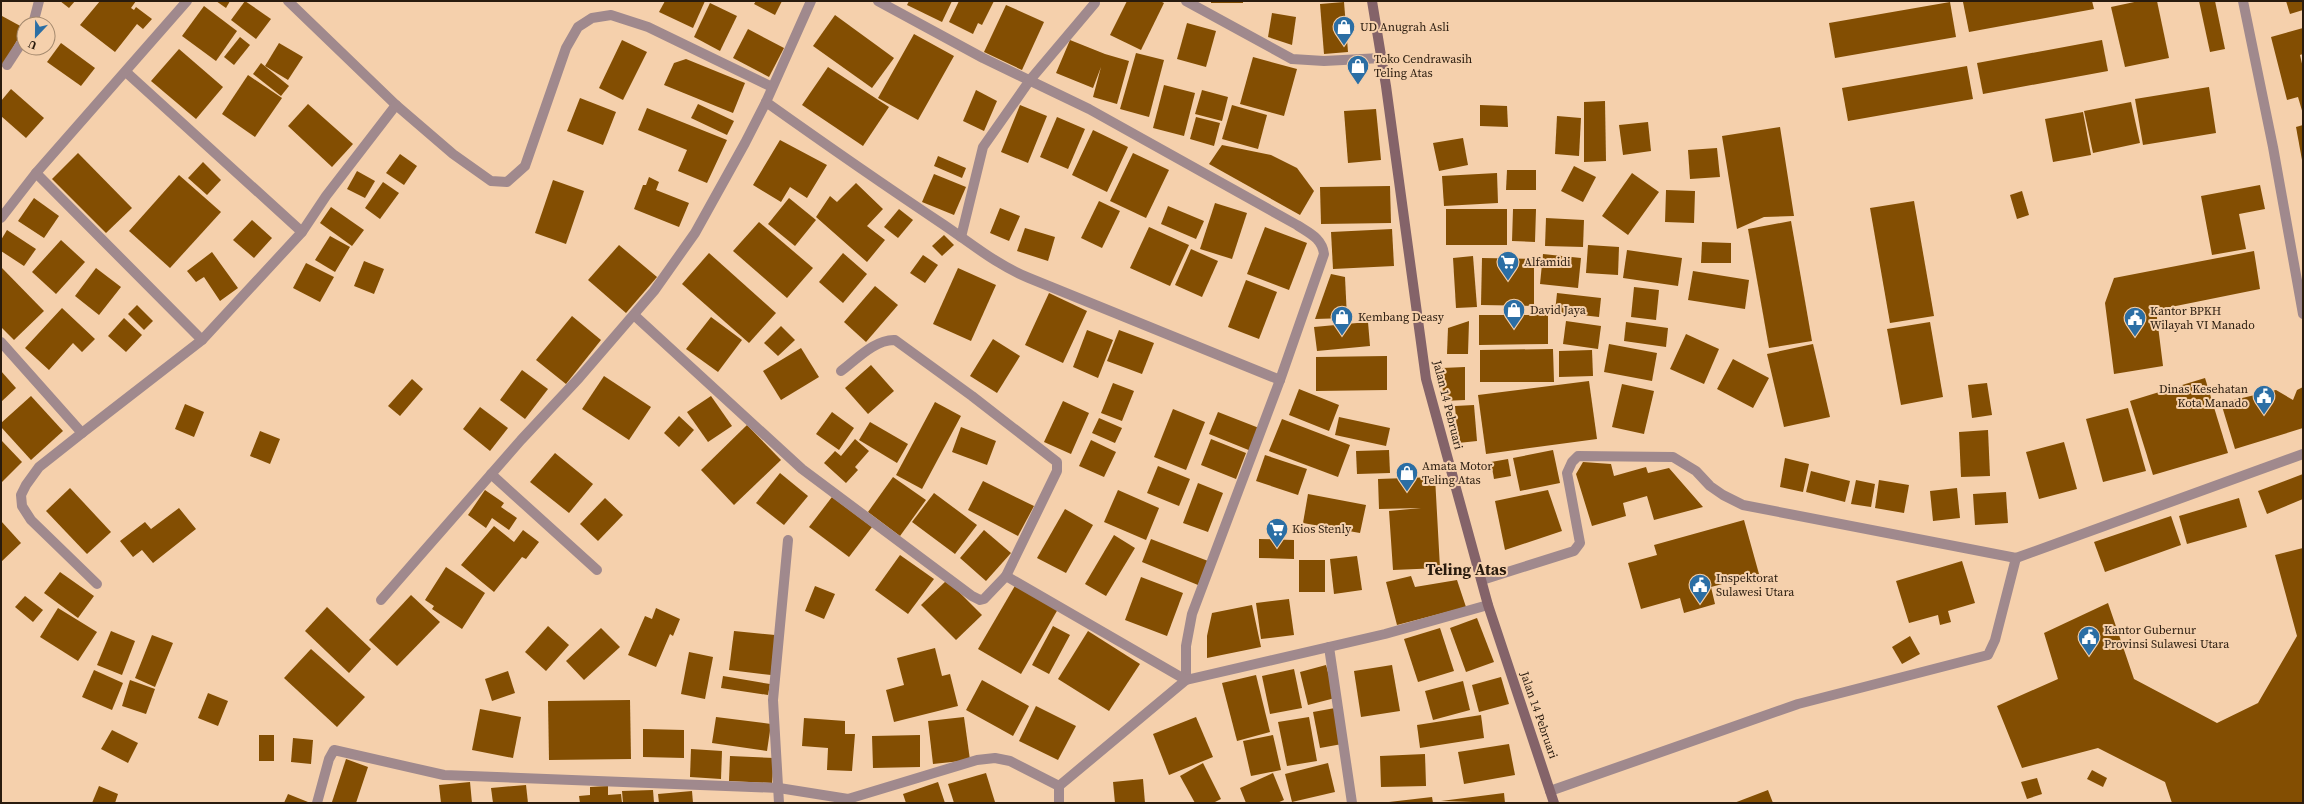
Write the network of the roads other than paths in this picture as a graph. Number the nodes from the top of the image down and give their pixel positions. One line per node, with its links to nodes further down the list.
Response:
1 (39, 1): 10 (street)
2 (187, 1): 14 (street)
3 (288, 1): 18 (street)
4 (811, 1): 16 (street)
5 (878, 1): 15 (street)
6 (1186, 1): 12 (street)
7 (1372, 1): 12 (main road, Jalan 14 Pebruari)
8 (2243, 1): 23 (street)
9 (1096, 3): 15 (street)
10 (35, 16)
11 (16, 51): 13 (street)
12 (1381, 58): 36 (main road, Jalan 14 Pebruari)
13 (7, 65)
14 (126, 72): 19 (street); 21 (street)
15 (1030, 80): 22 (street); 28 (street)
16 (772, 87): 17 (street); 18 (street)
17 (766, 102): 22 (street); 24 (street)
18 (396, 105): 21 (street)
19 (36, 173): 20 (street); 25 (street)
20 (1, 218)
21 (302, 232): 25 (street)
22 (961, 237): 28 (street)
23 (2303, 314)
24 (634, 315): 31 (street); 35 (street)
25 (202, 340): 29 (street)
26 (1, 342): 29 (street)
27 (841, 371): 35 (street)
28 (1280, 380): 41 (street)
29 (82, 433): 37 (street)
30 (2303, 454): 33 (street)
31 (491, 474): 34 (street); 38 (street)
32 (788, 540): 43 (street)
33 (2016, 558): 36 (street); 44 (street)
34 (597, 570)
35 (1006, 576): 41 (street)
36 (1482, 580): 39 (main road, Jalan 14 Pebruari)
37 (97, 584)
38 (381, 600)
39 (1488, 605): 40 (street); 44 (main road, Jalan 14 Pebruari)
40 (1328, 647): 41 (street); 49 (street)
41 (1186, 680): 42 (street)
42 (1059, 786): 45 (street); 48 (street)
43 (779, 788): 45 (street); 46 (street); 47 (street)
44 (1550, 791): 50 (main road, Jalan 14 Pebruari)
45 (848, 801)
46 (317, 803)
47 (779, 803)
48 (1059, 803)
49 (1352, 803)
50 (1554, 803)

